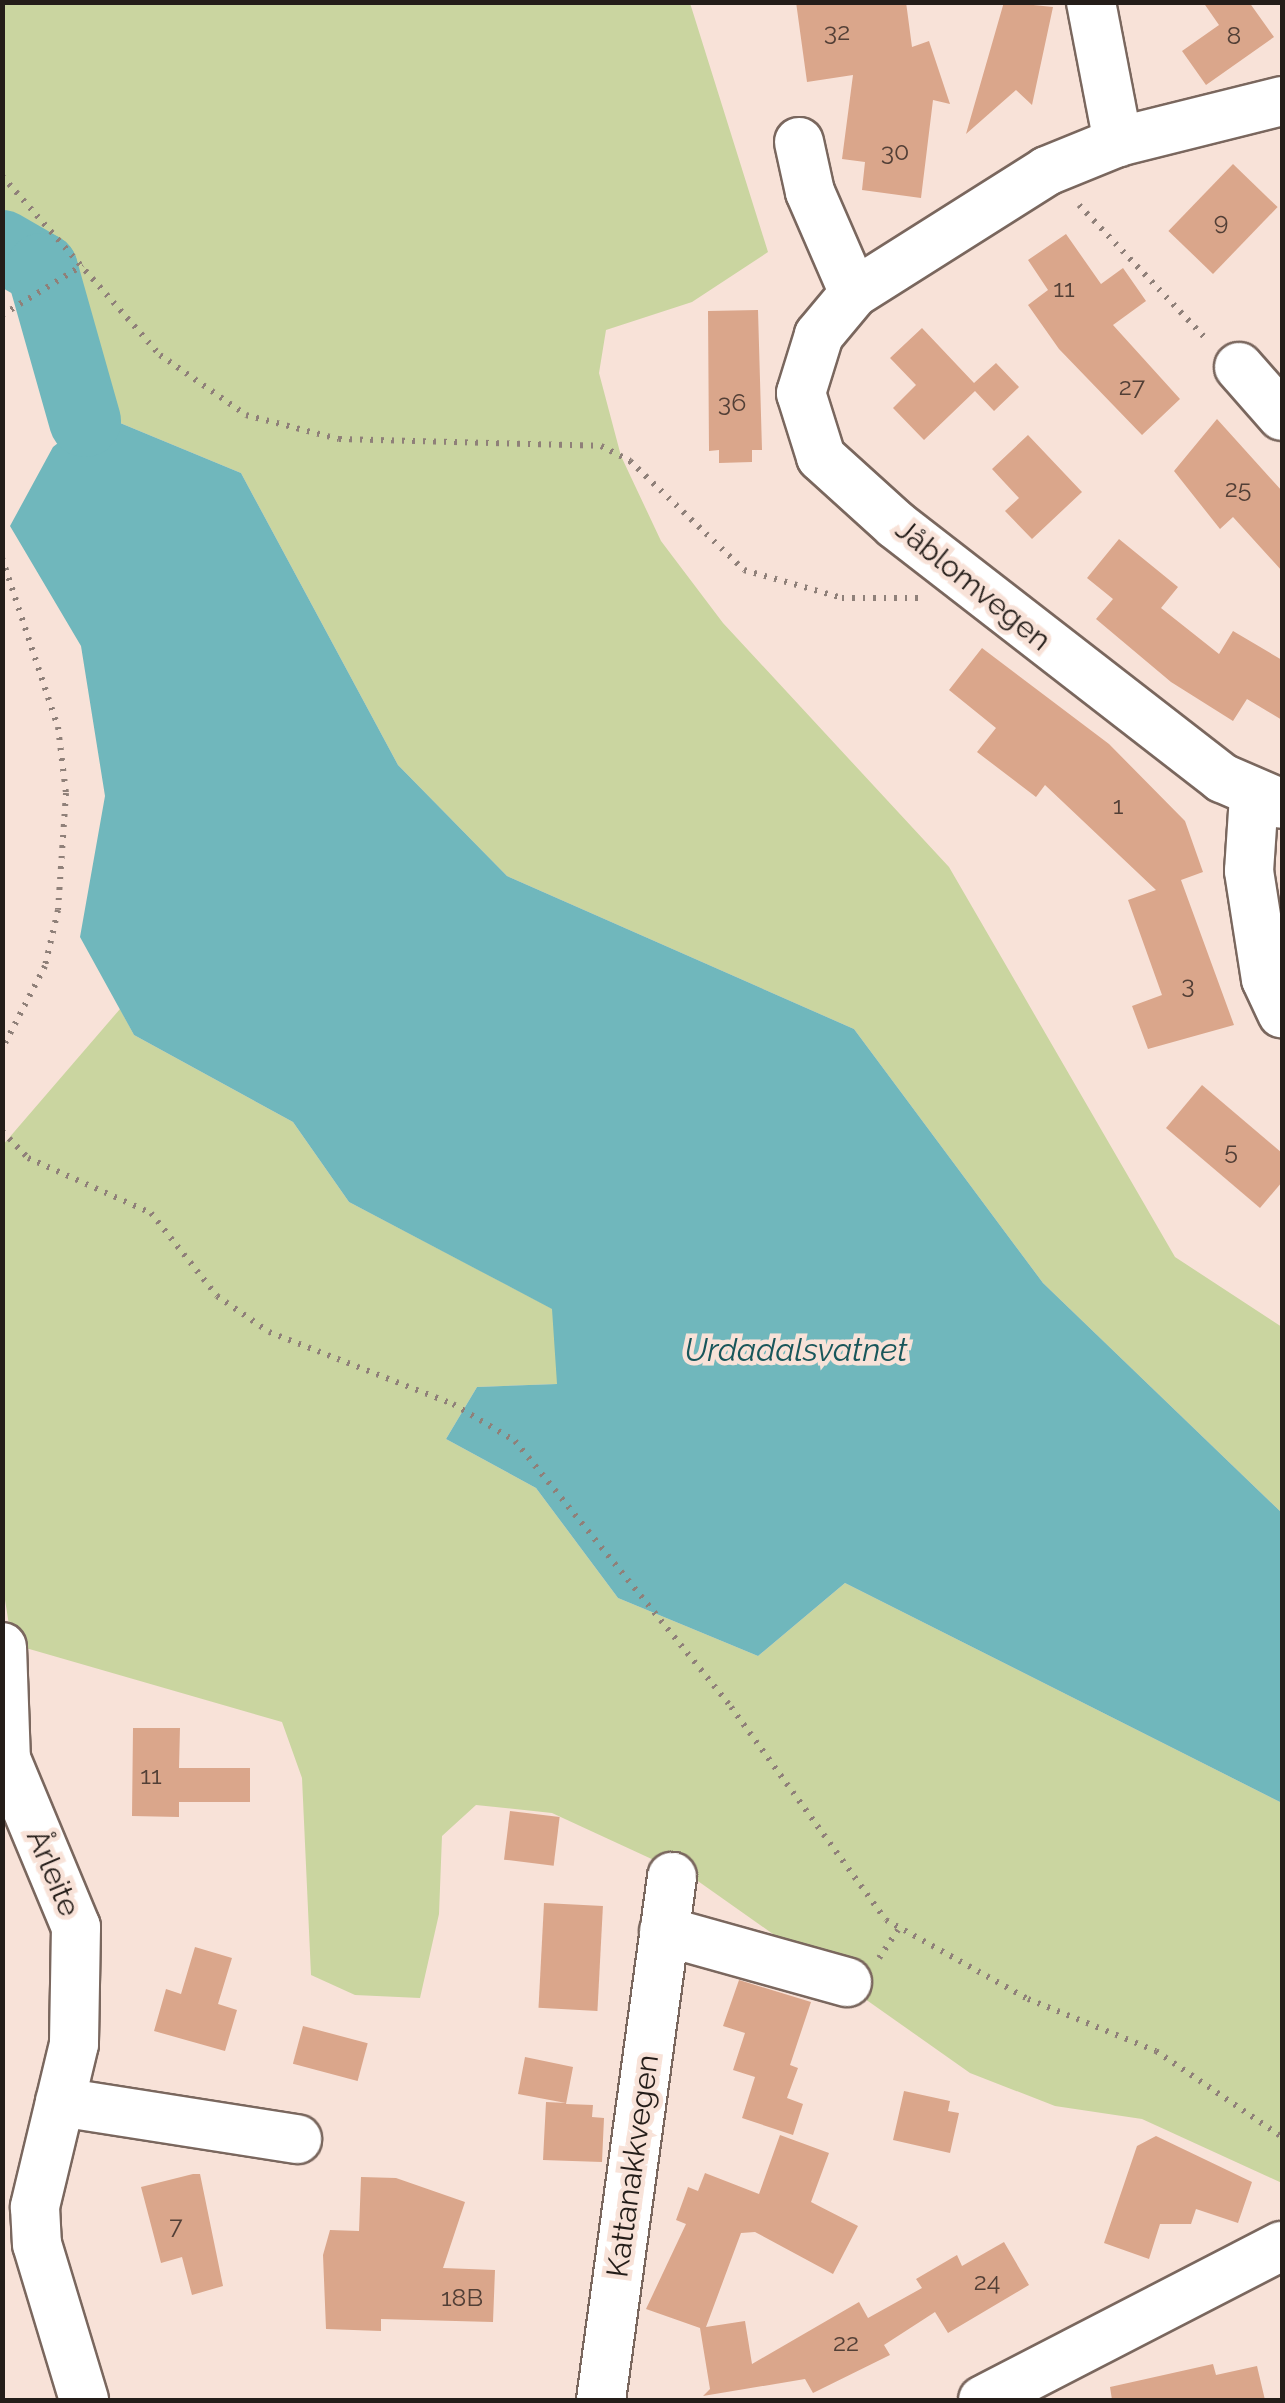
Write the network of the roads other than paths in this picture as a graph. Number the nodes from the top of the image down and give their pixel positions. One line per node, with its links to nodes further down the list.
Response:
1 (1091, 2): 4 (street)
2 (1282, 102): 4 (street, Jåblomvegen)
3 (799, 142): 5 (street)
4 (1118, 142): 5 (street, Jåblomvegen)
5 (854, 293): 8 (street, Jåblomvegen)
6 (1239, 366): 7 (street)
7 (1282, 416)
8 (1268, 800): 9 (street)
9 (1282, 1014)
10 (2, 1647): 14 (street, Årleite)
11 (672, 1876): 12 (street, Kattanakkvegen)
12 (664, 1931): 13 (street); 18 (street, Kattanakkvegen)
13 (846, 1982)
14 (60, 2102): 15 (street); 17 (street, Årleite)
15 (298, 2139)
16 (1282, 2246): 19 (street)
17 (84, 2400)
18 (602, 2400)
19 (983, 2400)

